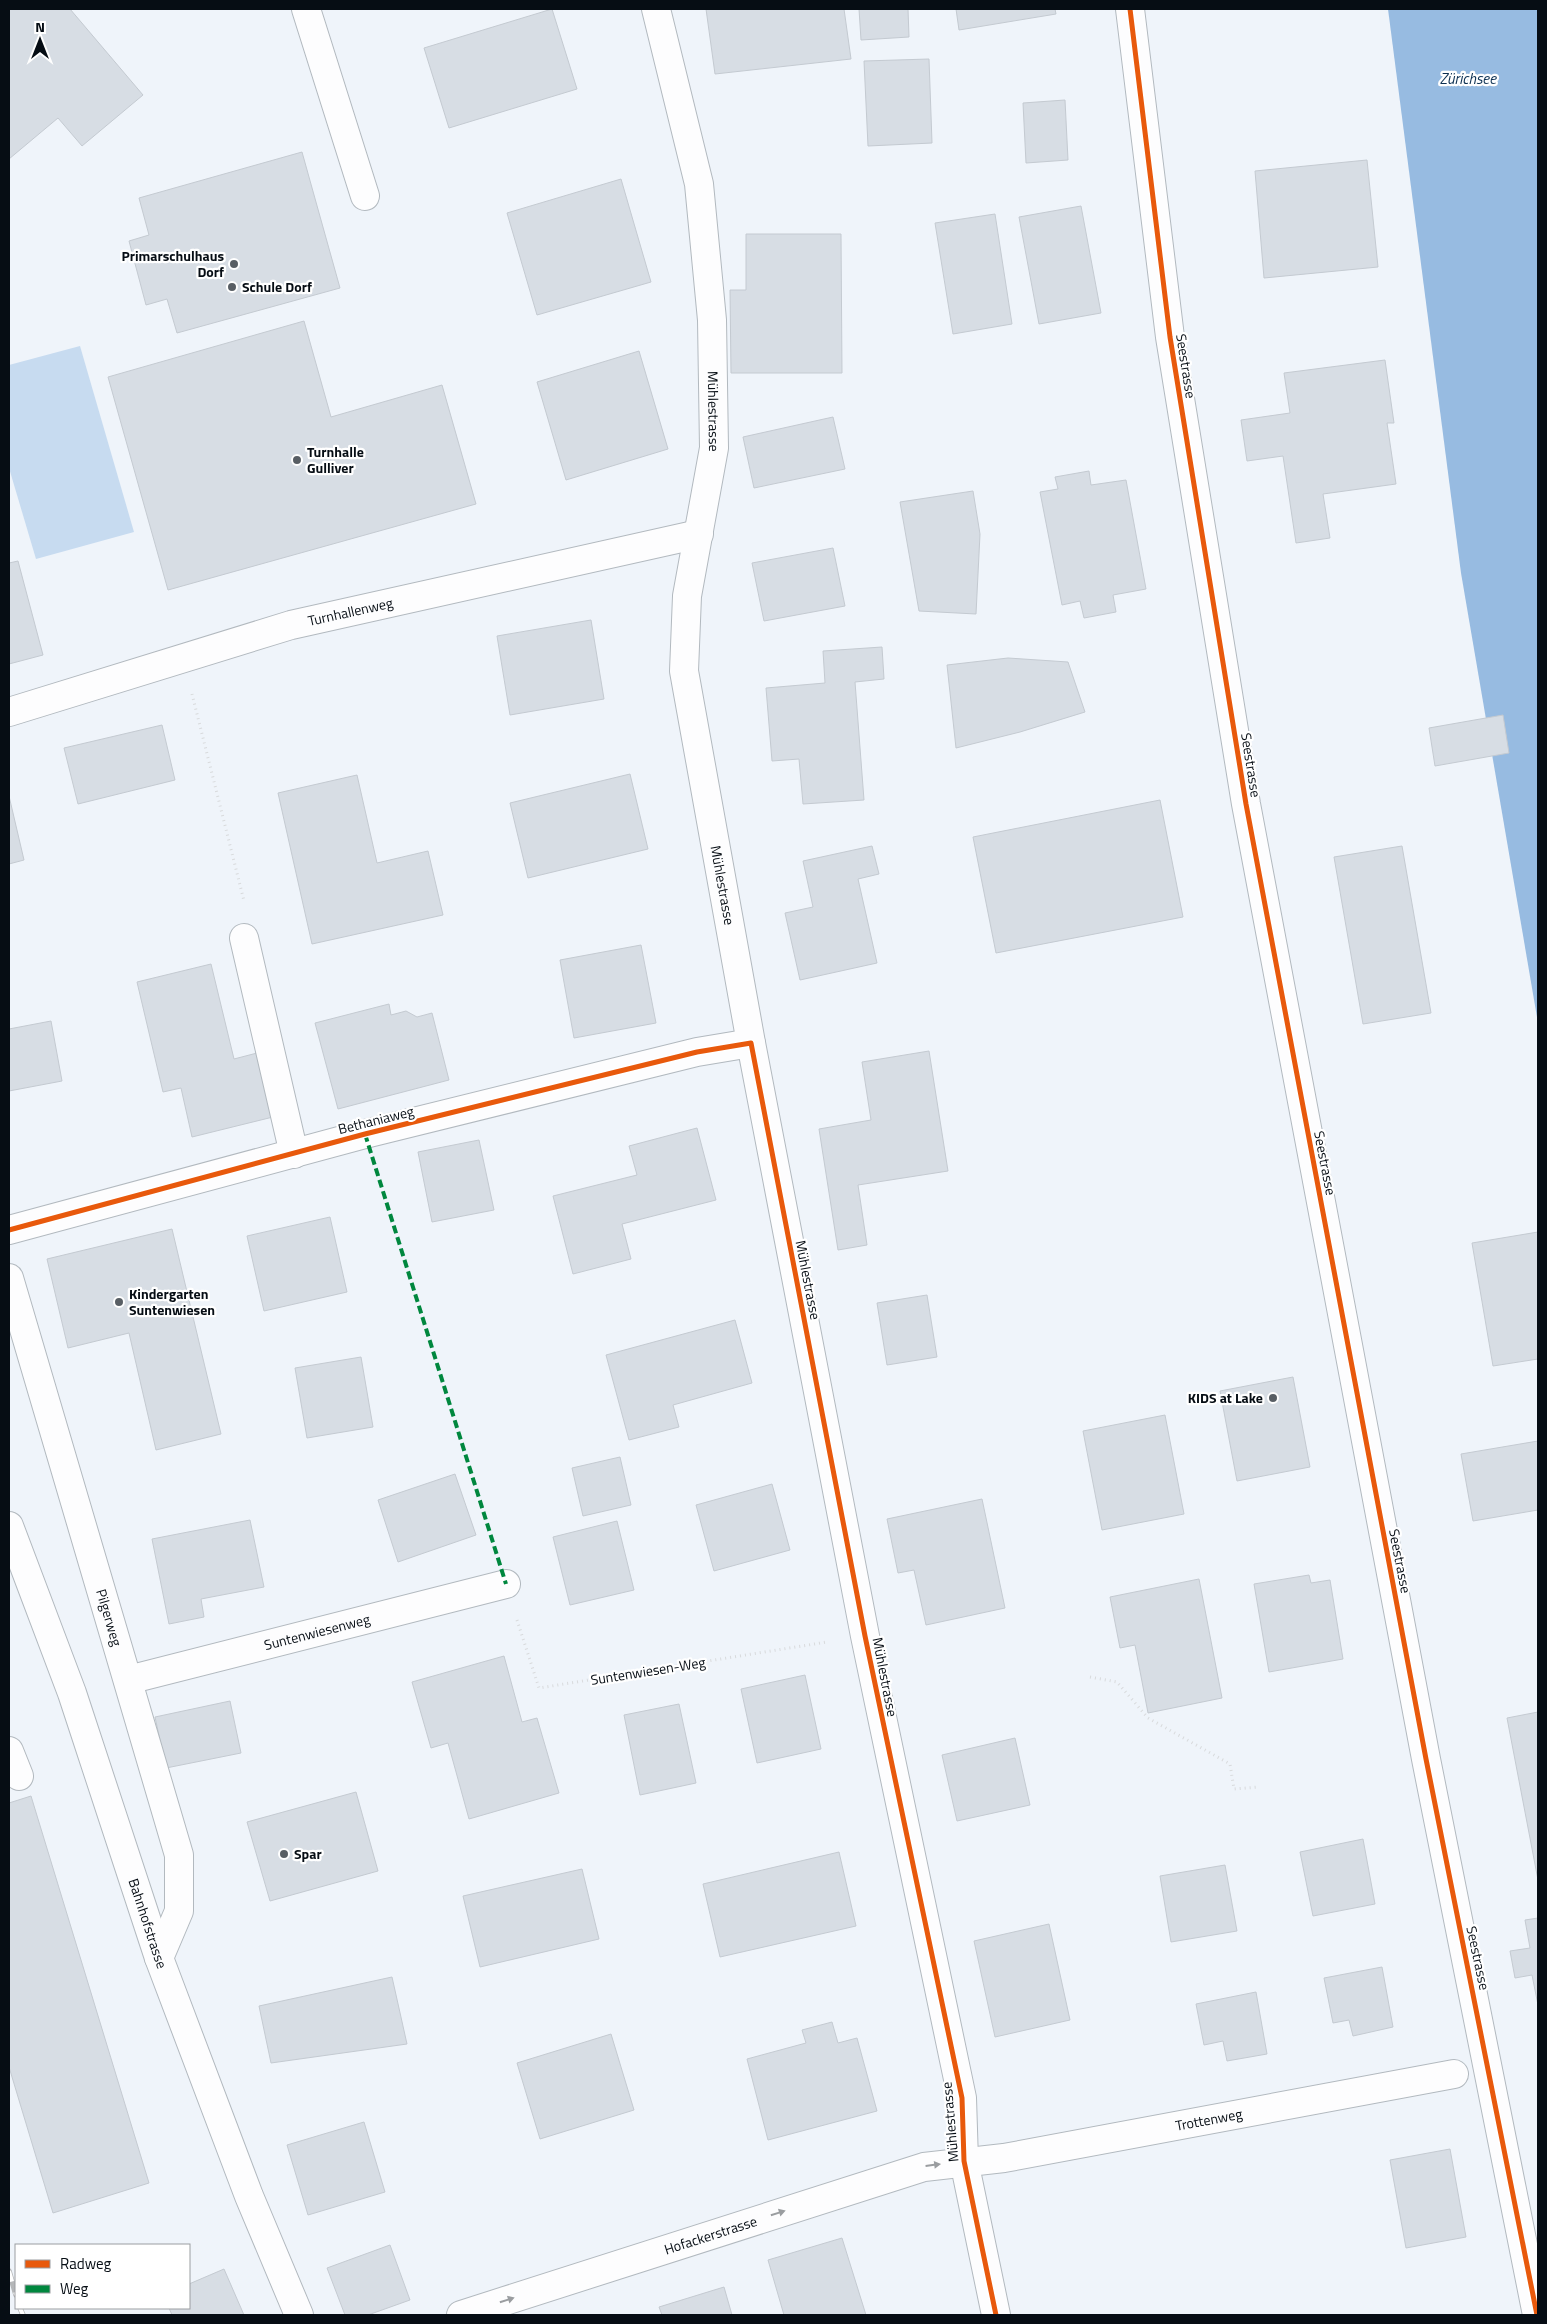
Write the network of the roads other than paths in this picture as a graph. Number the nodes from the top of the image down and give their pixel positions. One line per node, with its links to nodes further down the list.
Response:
1 (306, 9): 4 (street)
2 (656, 9): 5 (street, Mühlestrasse)
3 (1130, 9): 23 (street, Seestrasse)
4 (365, 196)
5 (699, 534): 6 (street, Turnhallenweg); 8 (street, Mühlestrasse)
6 (9, 712)
7 (244, 938): 9 (street)
8 (751, 1043): 9 (street, Bethaniaweg); 19 (street, Mühlestrasse)
9 (294, 1154): 10 (street, Bethaniaweg)
10 (9, 1230)
11 (9, 1278): 14 (street, Pilgerweg)
12 (9, 1526): 17 (street, Bahnhofstrasse)
13 (506, 1584): 14 (street, Suntenwiesenweg)
14 (128, 1680): 17 (street, Pilgerweg)
15 (9, 1751): 16 (street)
16 (19, 1776)
17 (160, 1958): 20 (street, Bahnhofstrasse)
18 (1454, 2074): 19 (street, Trottenweg)
19 (964, 2161): 21 (street, Hofackerstrasse, one-way to 19); 22 (street, Mühlestrasse)
20 (299, 2315)
21 (460, 2315)
22 (996, 2315)
23 (1537, 2315)

